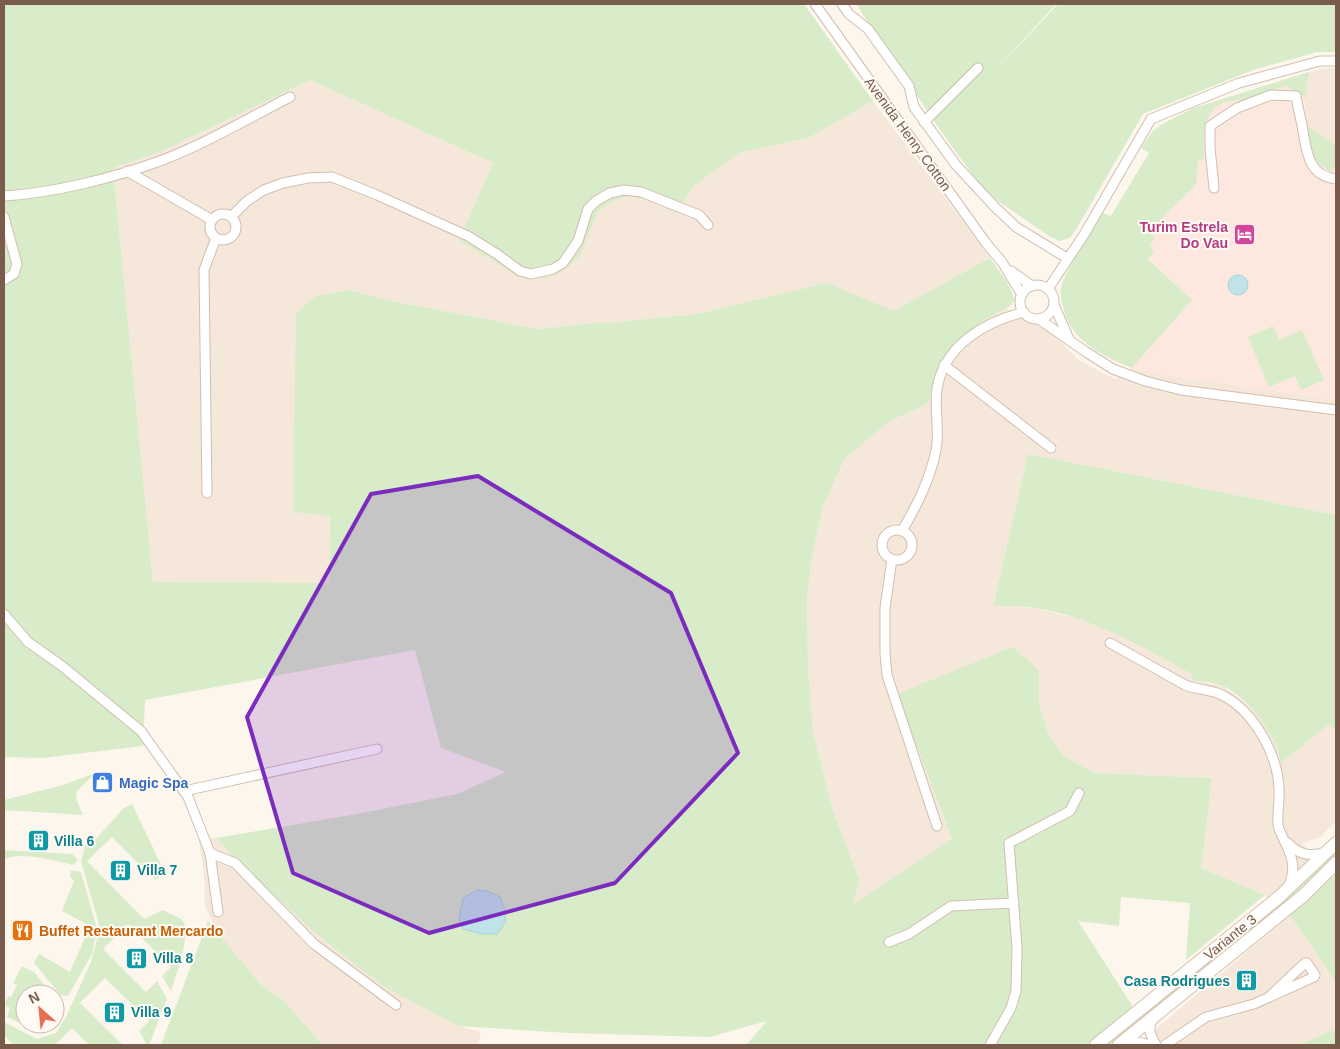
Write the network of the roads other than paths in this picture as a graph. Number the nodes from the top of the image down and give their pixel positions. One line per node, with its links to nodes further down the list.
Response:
1 (815, 4): 17 (street, Avenida Henry Cotton)
2 (842, 4): 6 (street)
3 (1336, 60): 16 (street)
4 (978, 68): 6 (street)
5 (290, 97): 7 (street)
6 (924, 122): 16 (street)
7 (127, 171): 10 (street); 13 (street)
8 (1336, 179): 9 (street)
9 (1214, 188)
10 (4, 196)
11 (4, 217): 18 (street)
12 (231, 218): 13 (street); 14 (street); 15 (street)
13 (212, 220): 15 (street)
14 (708, 225)
15 (216, 238): 29 (street)
16 (1067, 258): 20 (street)
17 (1002, 262): 19 (street); 21 (street)
18 (4, 280)
19 (1032, 286): 20 (street); 21 (street)
20 (1048, 289): 22 (street)
21 (1022, 295): 23 (street)
22 (1054, 305): 24 (street); 25 (street)
23 (1024, 312): 24 (street); 26 (street)
24 (1039, 319): 25 (street)
25 (1069, 339): 27 (street)
26 (944, 365): 28 (street); 30 (street)
27 (1336, 410)
28 (1051, 448)
29 (206, 494)
30 (902, 531): 31 (street); 31 (street)
31 (892, 559): 37 (street)
32 (4, 614): 35 (street)
33 (1110, 643): 38 (street)
34 (377, 749): 35 (street)
35 (184, 791): 40 (street)
36 (1079, 793): 43 (street)
37 (936, 826)
38 (1281, 833): 39 (street); 42 (street)
39 (1332, 847): 42 (main road, Variante 3)
40 (210, 853): 44 (street); 47 (street)
41 (1336, 863): 48 (main road, Variante 3)
42 (1287, 889): 50 (main road, Variante 3)
43 (1014, 902): 45 (street); 49 (street)
44 (218, 912)
45 (889, 942)
46 (1268, 997): 46 (street); 55 (street)
47 (396, 1005)
48 (1153, 1018): 51 (main road, Variante 3); 54 (street)
49 (990, 1045)
50 (1096, 1045)
51 (1119, 1045)
52 (1124, 1045): 53 (street)
53 (1150, 1045)
54 (1156, 1045)
55 (1165, 1045)

